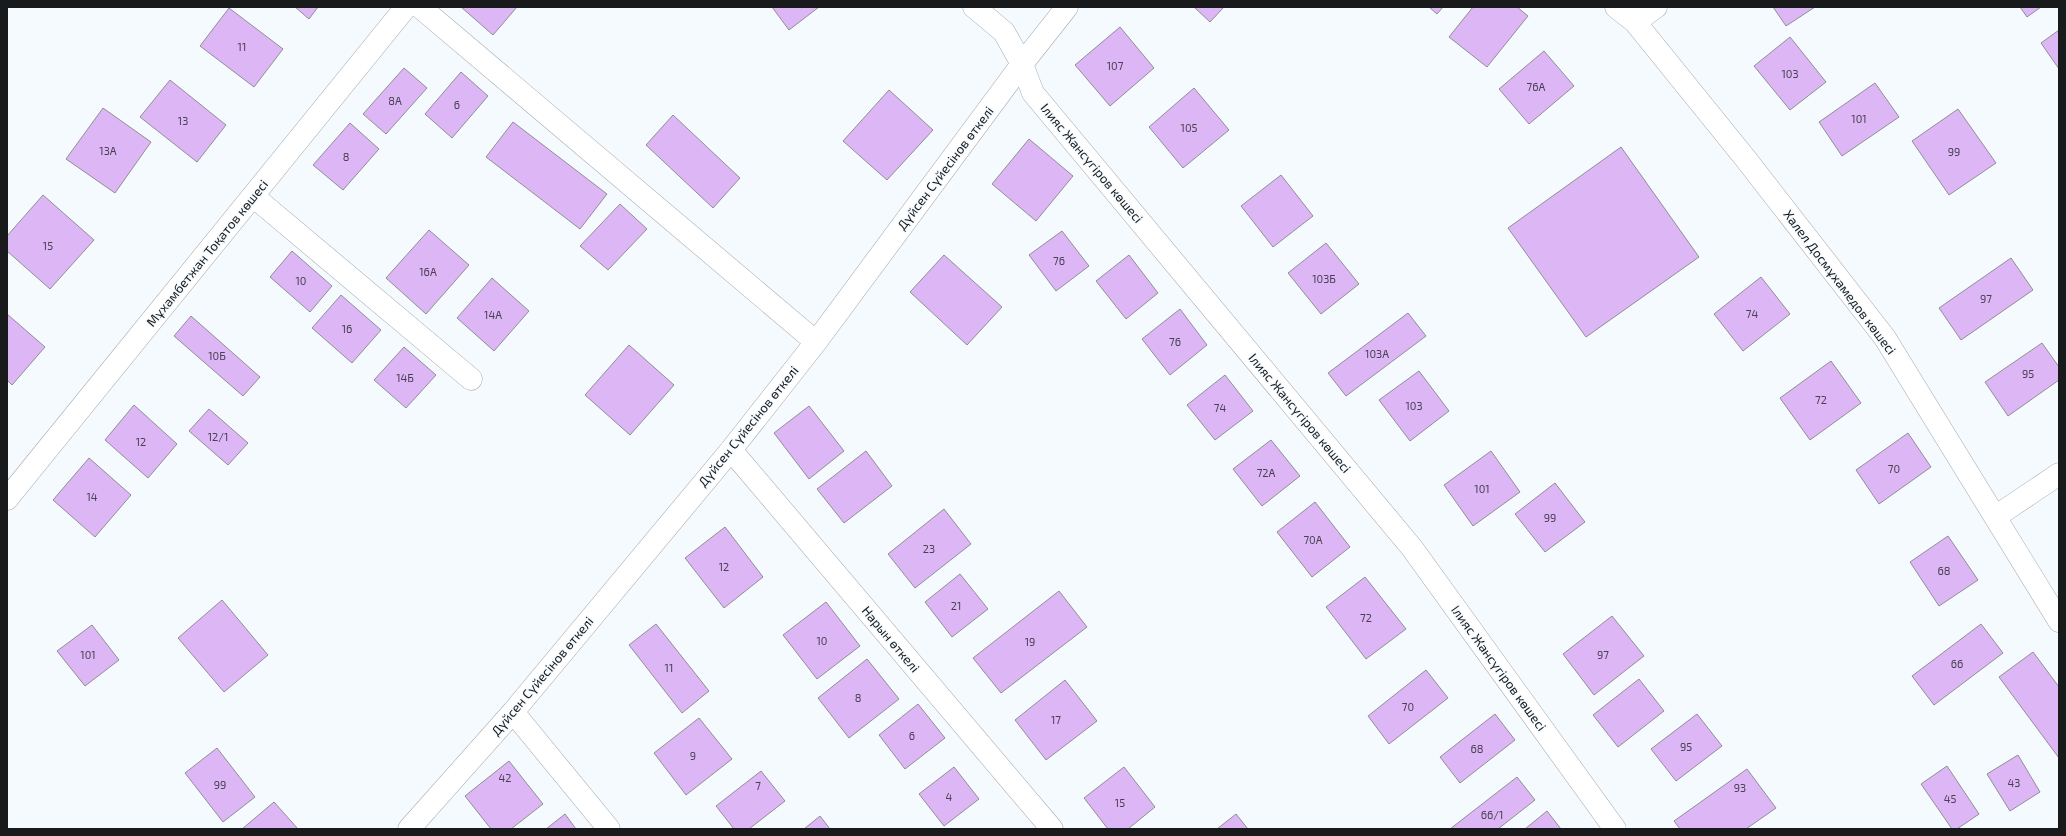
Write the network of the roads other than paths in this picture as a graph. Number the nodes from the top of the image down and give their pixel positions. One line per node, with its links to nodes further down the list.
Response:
1 (406, 7): 9 (street, Мұхамбетжан Тоқатов көшесі)
2 (420, 7): 10 (street)
3 (974, 7): 8 (street, Ілияс Жансүгіров көшесі)
4 (1067, 7): 8 (street, Дүйсен Сүйесінов өткелі)
5 (1616, 7): 7 (street, Халел Досмұхамедов көшесі)
6 (1656, 7): 7 (street)
7 (1634, 22): 15 (street, Халел Досмұхамедов көшесі)
8 (1022, 64): 10 (street, Дүйсен Сүйесінов өткелі); 21 (street, Ілияс Жансүгіров көшесі)
9 (254, 196): 11 (street); 14 (street, Мұхамбетжан Тоқатов көшесі)
10 (816, 342): 12 (street, Дүйсен Сүйесінов өткелі)
11 (471, 379)
12 (730, 450): 17 (street, Дүйсен Сүйесінов өткелі); 20 (street, Нарын өткелі)
13 (2059, 474): 15 (street)
14 (7, 499)
15 (1995, 517): 16 (street, Халел Досмұхамедов көшесі)
16 (2056, 611)
17 (513, 712): 18 (street, Дүйсен Сүйесінов өткелі); 19 (street)
18 (410, 829)
19 (609, 829)
20 (1052, 829)
21 (1615, 829)

